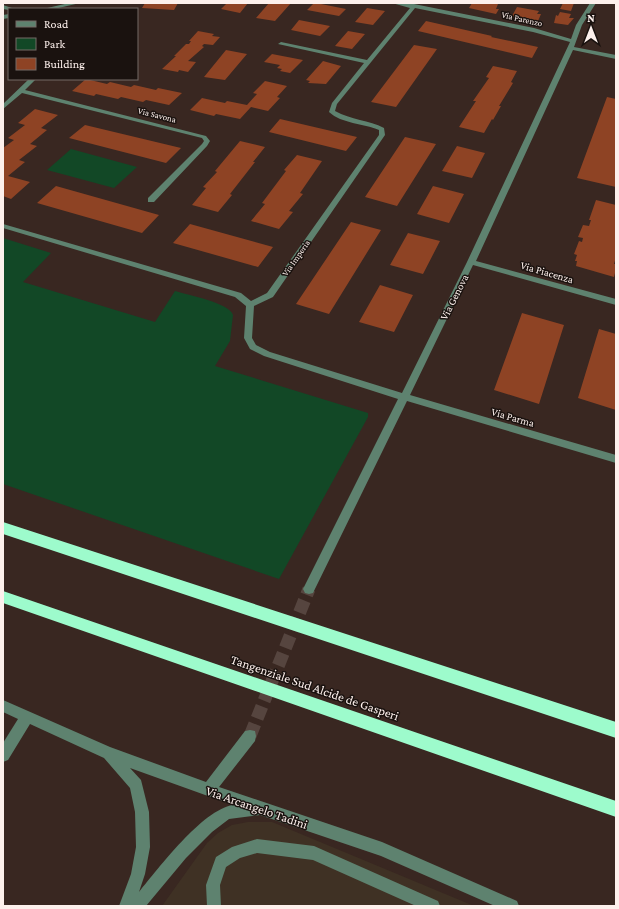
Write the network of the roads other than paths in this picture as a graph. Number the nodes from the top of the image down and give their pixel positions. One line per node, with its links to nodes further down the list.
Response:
1 (78, 3): 5 (street)
2 (395, 3): 4 (street, Via Parenzo)
3 (593, 3): 7 (street, Via Genova)
4 (414, 6): 7 (street, Via Parenzo); 9 (street, Via Imperia)
5 (51, 8)
6 (281, 44): 9 (street)
7 (573, 45): 8 (street, Via Parenzo); 15 (street, Via Genova)
8 (616, 57)
9 (369, 62): 17 (street, Via Imperia)
10 (32, 80): 11 (street)
11 (21, 91): 12 (street); 13 (street, Via Savona)
12 (3, 107)
13 (151, 200)
14 (3, 226): 17 (street)
15 (471, 262): 16 (street, Via Piacenza); 18 (street, Via Genova)
16 (616, 302)
17 (250, 305): 18 (street)
18 (404, 397): 19 (street, Via Parma); 21 (street, Via Genova)
19 (616, 459)
20 (3, 528): 25 (highway)
21 (308, 589)
22 (3, 597): 31 (highway, Tangenziale Sud Alcide de Gasperi)
23 (3, 706): 24 (street, Via Arcangelo Tadini)
24 (27, 717): 27 (street, Via Arcangelo Tadini); 28 (street)
25 (616, 730)
26 (250, 736): 29 (street)
27 (108, 753): 29 (street, Via Arcangelo Tadini); 32 (street)
28 (3, 755)
29 (208, 790): 30 (street, Via Arcangelo Tadini)
30 (262, 808): 33 (street); 36 (street, Via Arcangelo Tadini)
31 (616, 809)
32 (126, 906)
33 (136, 906)
34 (214, 906): 35 (street)
35 (433, 906)
36 (512, 906)

